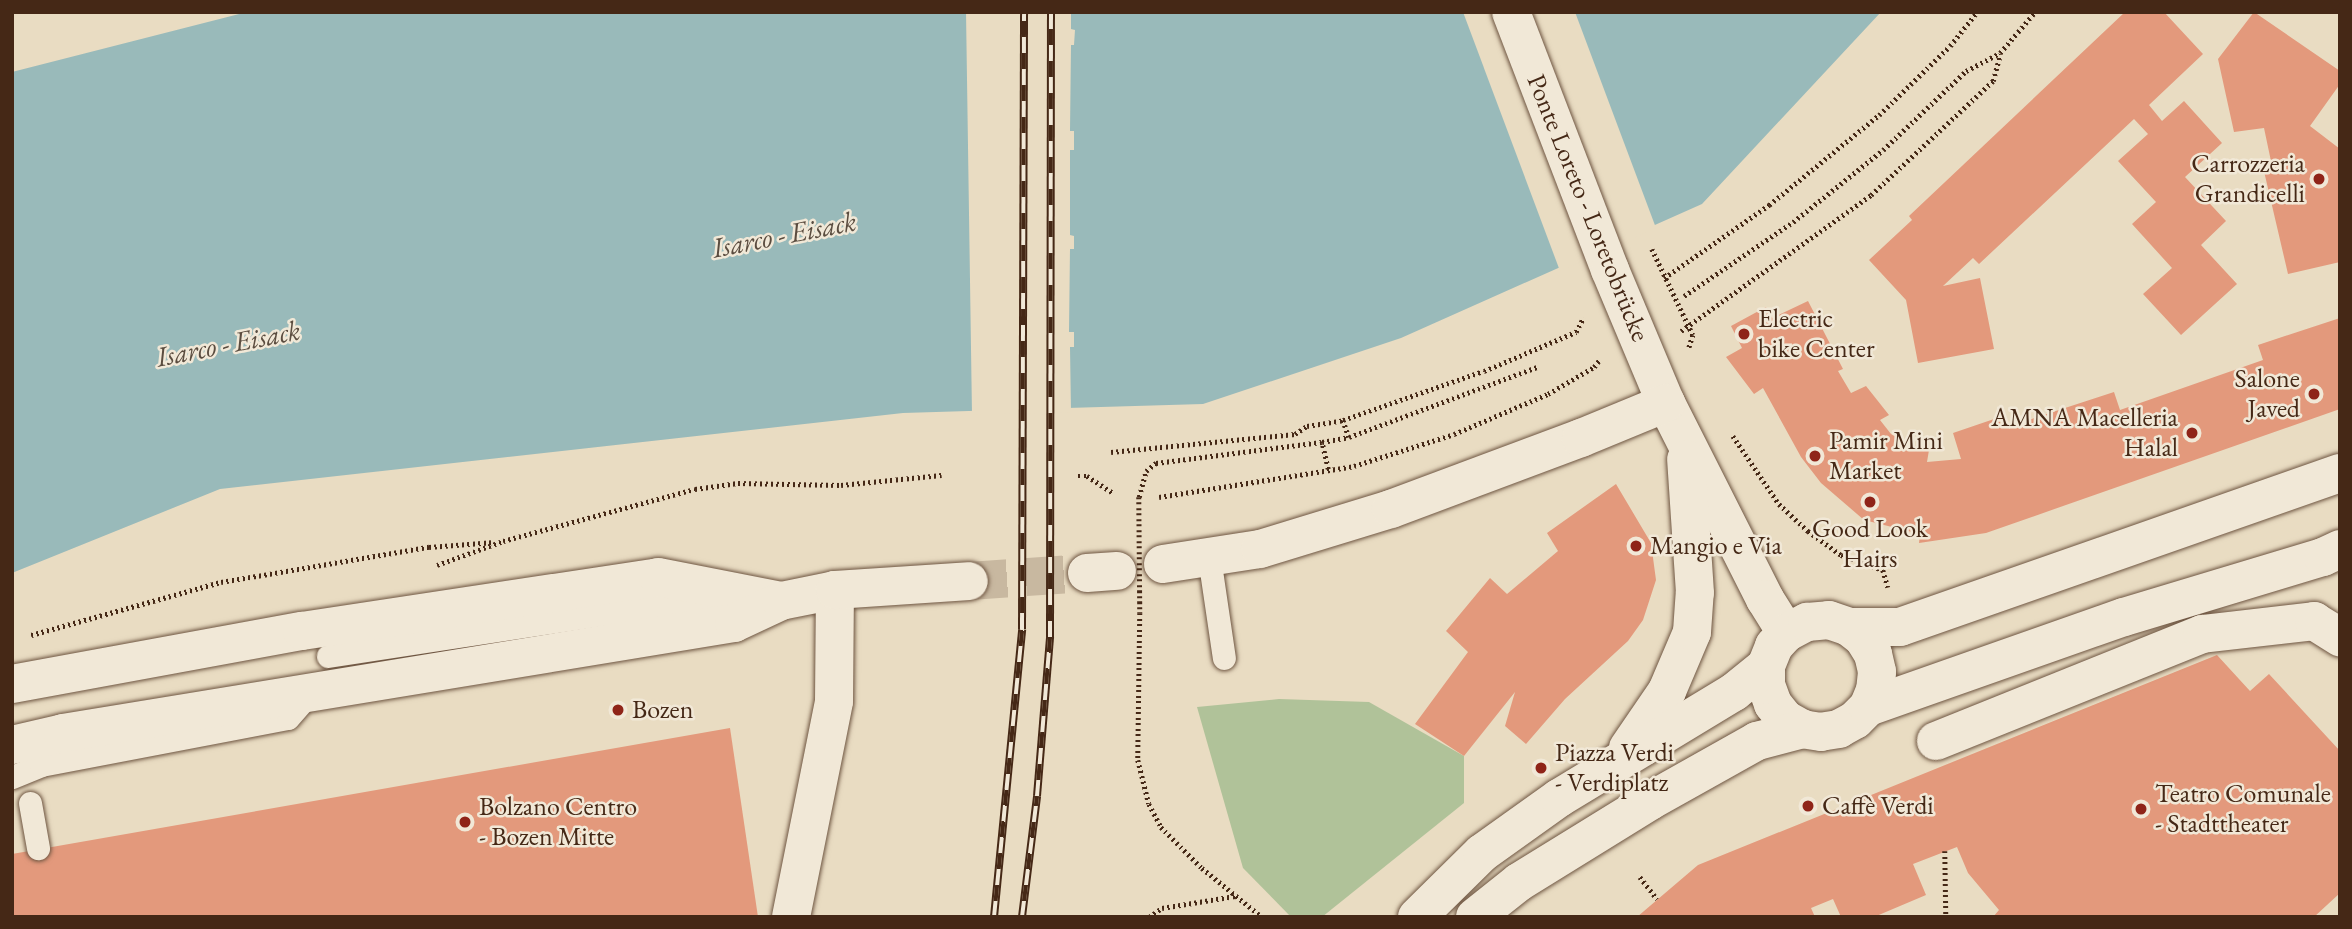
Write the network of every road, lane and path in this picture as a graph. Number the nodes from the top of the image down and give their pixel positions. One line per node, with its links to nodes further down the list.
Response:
1 (1511, 12): 14 (main road, Ponte Loreto - Loretobrücke)
2 (1977, 12): 6 (path)
3 (2035, 12): 4 (path)
4 (2000, 53): 7 (path); 9 (path)
5 (1652, 249): 6 (path)
6 (1664, 278): 9 (path)
7 (1684, 296)
8 (1584, 309): 15 (path)
9 (1689, 326): 10 (path); 12 (path)
10 (1680, 332)
11 (1602, 351): 23 (path)
12 (1694, 359)
13 (1537, 367): 18 (path)
14 (1666, 402): 20 (main road, Ponte Loreto - Loretobrücke); 31 (main road)
15 (1343, 420): 17 (path); 18 (path)
16 (1727, 425): 34 (path)
17 (1295, 434): 21 (path); 22 (path)
18 (1349, 436): 19 (path)
19 (1322, 442): 21 (path); 23 (path)
20 (1685, 443): 40 (main road, Ponte Loreto - Loretobrücke); 52 (main road)
21 (1297, 446): 58 (path, bridge)
22 (1111, 452)
23 (1328, 469): 28 (path)
24 (2340, 473): 39 (main road)
25 (942, 475): 29 (path)
26 (1078, 476): 27 (path)
27 (1113, 493)
28 (1159, 497)
29 (503, 541): 33 (path); 41 (path)
30 (2340, 549): 48 (main road)
31 (1209, 557): 32 (main road); 44 (lane)
32 (1163, 564)
33 (423, 569)
34 (1883, 570)
35 (969, 581): 36 (main road)
36 (835, 590): 38 (main road); 60 (main road)
37 (740, 593): 38 (main road); 43 (lane); 46 (main road)
38 (782, 601): 47 (main road)
39 (1849, 627): 40 (main road); 48 (main road)
40 (1786, 633): 45 (main road)
41 (25, 636)
42 (2340, 637): 50 (main road)
43 (328, 656)
44 (1224, 658)
45 (1766, 666): 49 (main road); 52 (main road)
46 (12, 684)
47 (311, 692): 51 (main road); 53 (lane)
48 (1868, 707): 49 (main road)
49 (1803, 729): 64 (main road)
50 (1936, 741)
51 (12, 745)
52 (1621, 757): 63 (main road)
53 (12, 776)
54 (30, 803): 55 (lane)
55 (38, 848)
56 (1945, 851): 65 (path)
57 (1640, 877): 59 (path)
58 (1236, 895): 61 (path); 62 (path)
59 (1657, 899)
60 (791, 917)
61 (1149, 917)
62 (1262, 917)
63 (1417, 917)
64 (1475, 917)
65 (1946, 917)

